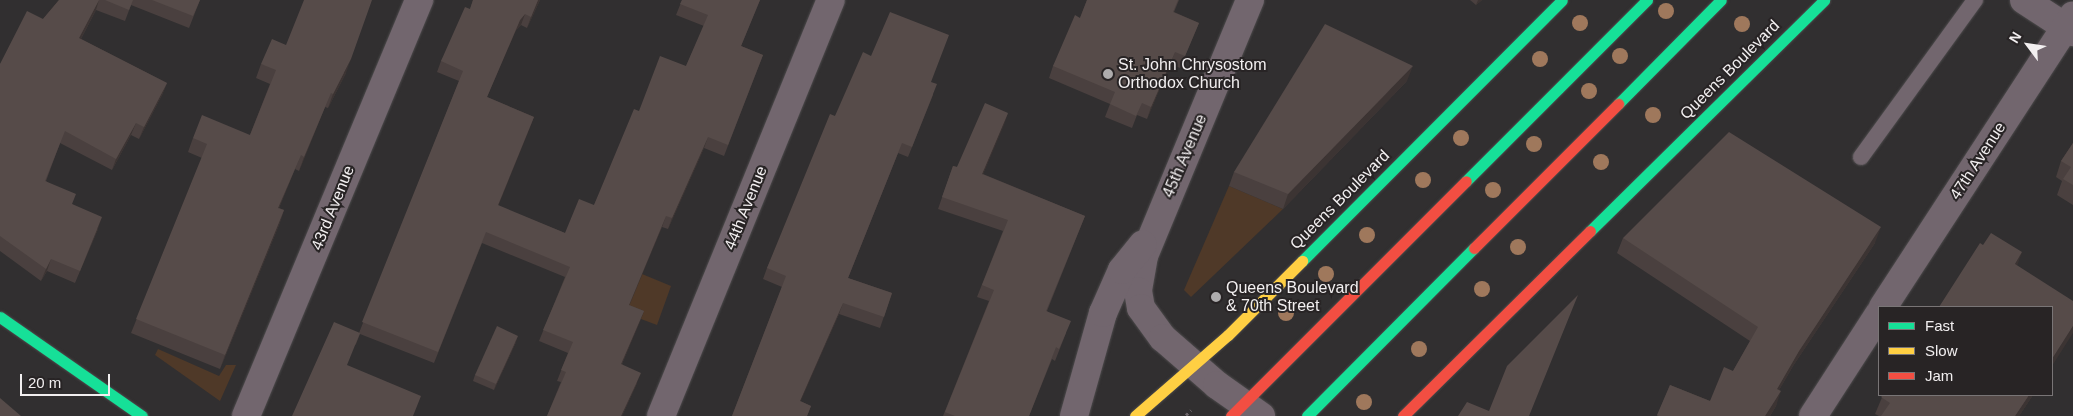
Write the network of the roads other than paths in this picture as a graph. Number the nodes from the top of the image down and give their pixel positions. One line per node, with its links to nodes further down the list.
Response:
1 (419, 0): 19 (street, 43rd Avenue)
2 (831, 0): 20 (street, 44th Avenue)
3 (1250, 0): 12 (street, 45th Avenue)
4 (1562, 0): 16 (street, Queens Boulevard)
5 (1647, 0): 17 (street)
6 (1721, 0): 23 (street)
7 (1824, 0): 24 (street, Queens Boulevard)
8 (1975, 0): 11 (lane)
9 (2024, 0): 10 (street)
10 (2070, 25): 13 (street, 47th Avenue)
11 (1861, 157)
12 (1155, 229): 16 (street, 45th Avenue); 21 (street, 45th Avenue)
13 (1884, 306)
14 (1878, 316): 25 (street)
15 (0, 317): 18 (street)
16 (1192, 365): 17 (street, 45th Avenue); 22 (street, Queens Boulevard)
17 (1245, 412)
18 (142, 416)
19 (246, 416)
20 (661, 416)
21 (1074, 416)
22 (1135, 416)
23 (1307, 416)
24 (1403, 416)
25 (1813, 416)

